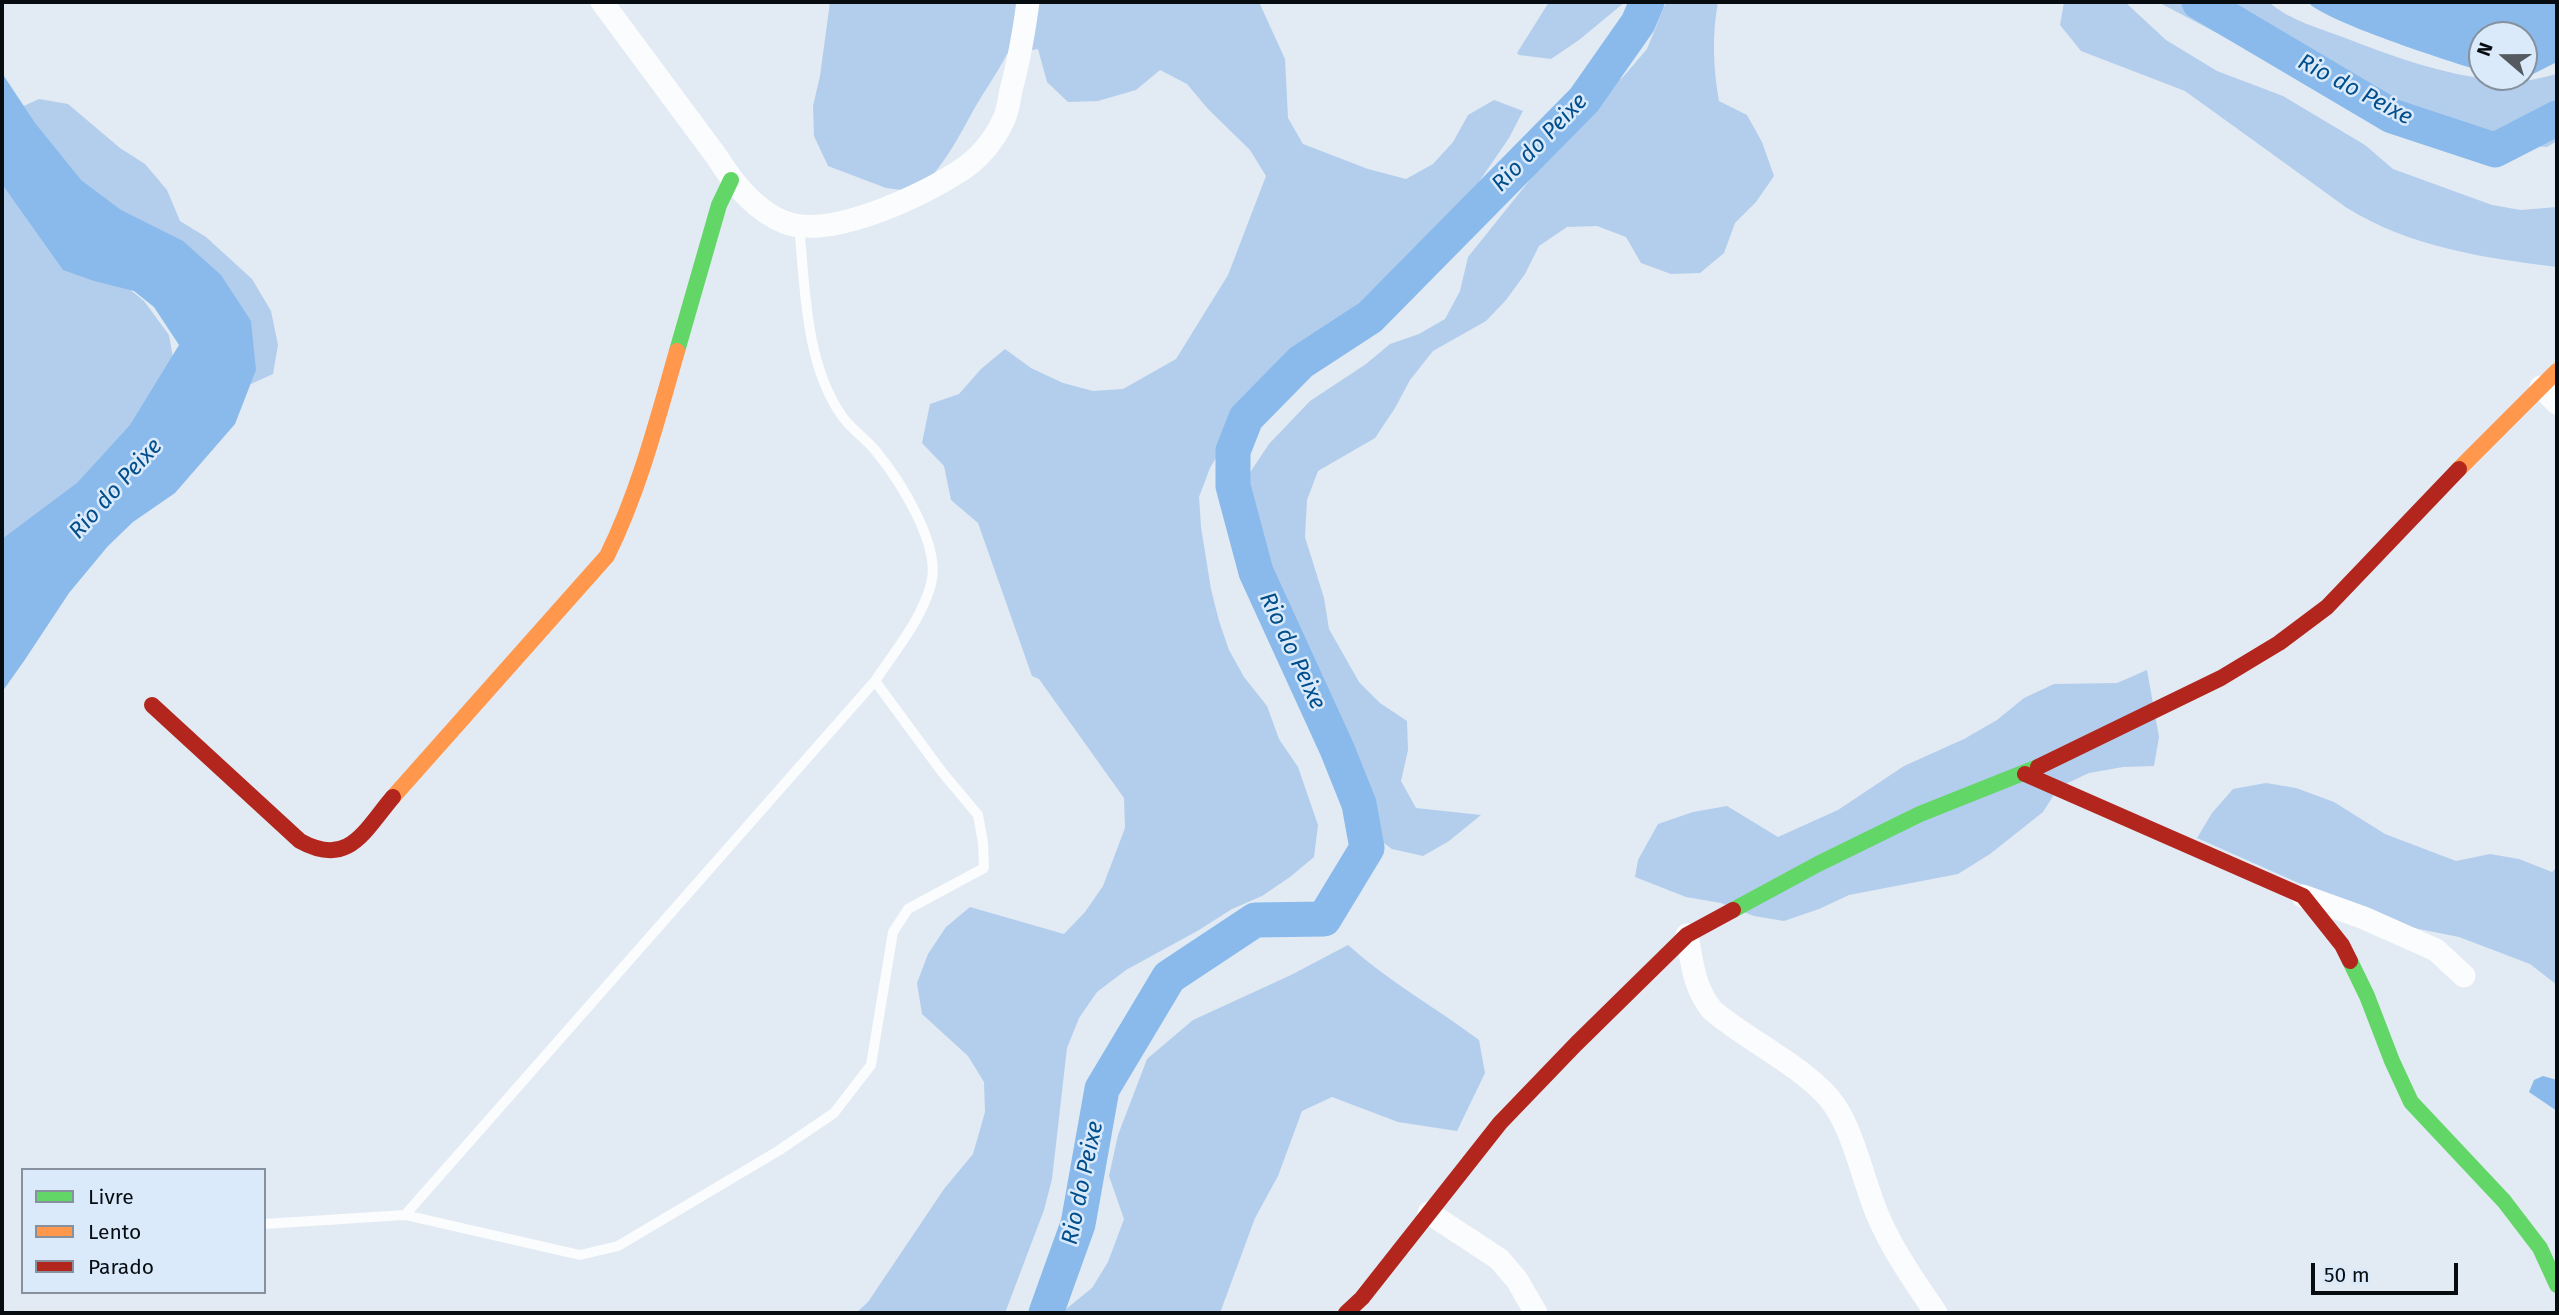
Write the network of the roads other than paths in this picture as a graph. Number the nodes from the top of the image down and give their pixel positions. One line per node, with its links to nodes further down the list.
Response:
1 (602, 2): 3 (street)
2 (1028, 2): 4 (street)
3 (731, 180): 4 (street); 7 (street)
4 (799, 225): 6 (lane)
5 (2552, 387): 8 (street)
6 (876, 681): 13 (lane); 13 (lane)
7 (152, 705)
8 (2025, 775): 9 (street); 10 (street)
9 (2303, 896): 11 (street); 15 (street)
10 (1687, 935): 12 (street); 18 (street)
11 (2464, 976)
12 (1429, 1213): 16 (street); 17 (street)
13 (405, 1214): 14 (lane)
14 (266, 1224)
15 (2557, 1285)
16 (1346, 1313)
17 (1536, 1313)
18 (1936, 1313)

